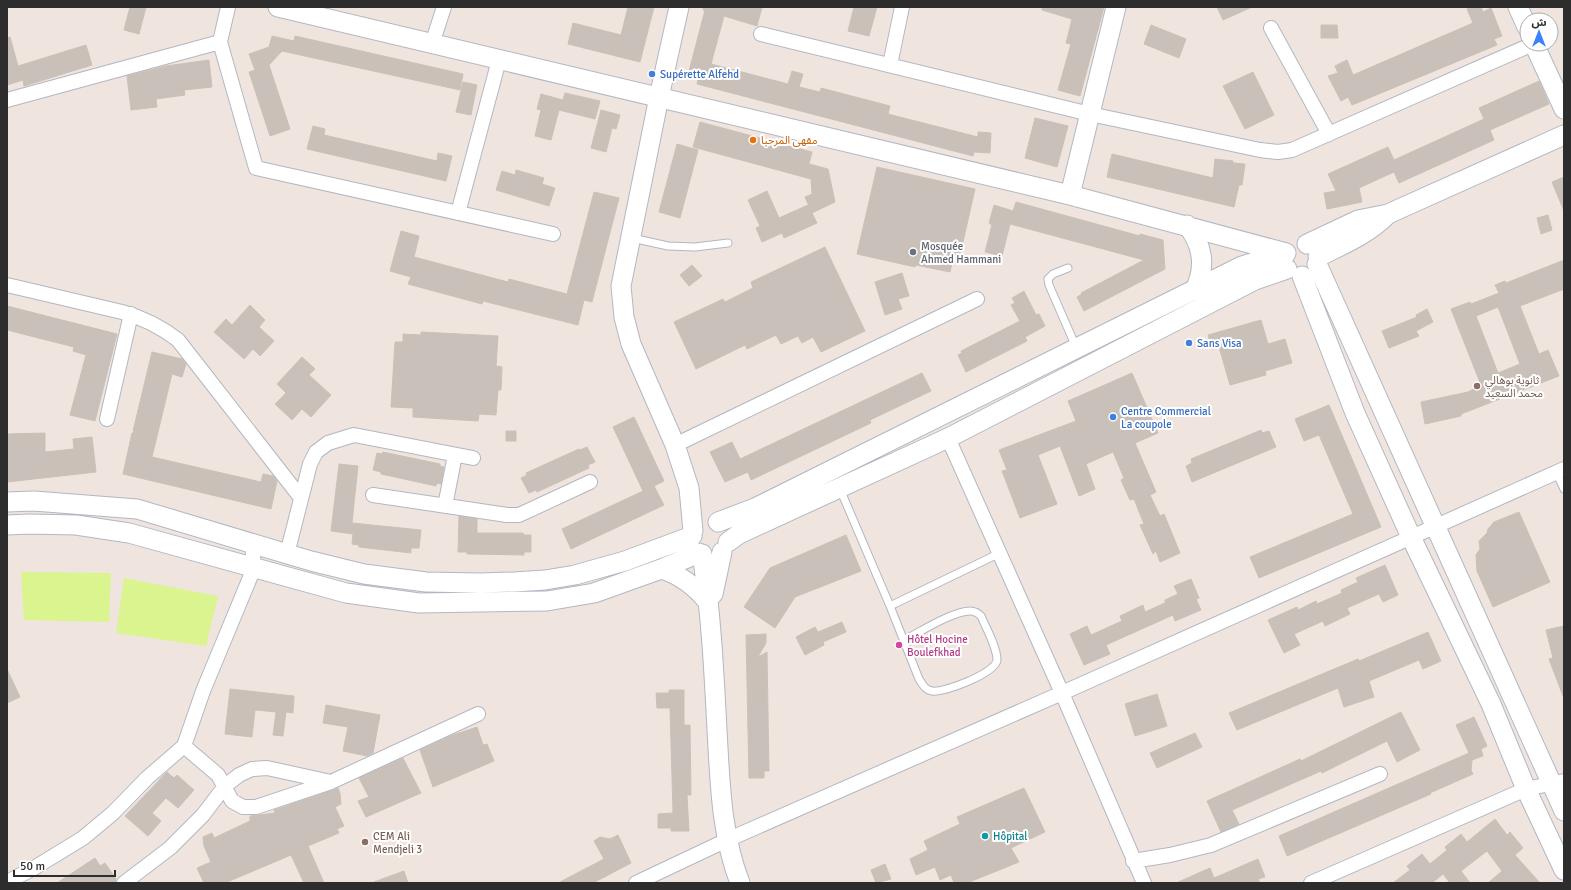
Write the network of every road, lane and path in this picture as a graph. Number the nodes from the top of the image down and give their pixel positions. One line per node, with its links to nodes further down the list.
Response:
1 (228, 7): 9 (street)
2 (278, 7): 10 (main road)
3 (444, 7): 10 (street)
4 (679, 7): 15 (main road)
5 (902, 7): 14 (street)
6 (1116, 7): 18 (main road)
7 (1272, 28): 19 (street)
8 (760, 34): 14 (street)
9 (220, 42): 16 (street); 22 (street)
10 (432, 44): 13 (main road)
11 (1519, 51): 19 (street)
12 (1538, 52): 17 (main road)
13 (498, 60): 15 (main road); 22 (street)
14 (890, 65): 18 (street)
15 (659, 97): 21 (main road); 25 (main road)
16 (7, 100)
17 (1564, 109)
18 (1090, 114): 19 (street); 21 (main road)
19 (1329, 134)
20 (1564, 135): 27 (main road)
21 (1070, 195): 23 (main road)
22 (458, 213): 24 (street)
23 (1186, 225): 28 (main road); 31 (main road)
24 (553, 234)
25 (630, 238): 26 (lane); 37 (main road)
26 (728, 243)
27 (1314, 255): 28 (main road); 28 (main road); 51 (main road)
28 (1290, 263): 31 (main road); 36 (main road); 52 (main road)
29 (1068, 268): 34 (lane)
30 (7, 285): 33 (street)
31 (1195, 290): 34 (main road)
32 (977, 299): 37 (street)
33 (131, 314): 35 (street); 46 (street)
34 (1076, 349): 49 (main road)
35 (107, 419)
36 (948, 438): 43 (main road); 56 (street)
37 (675, 445): 42 (main road)
38 (455, 455): 39 (street); 46 (street); 48 (street)
39 (473, 458)
40 (1560, 470): 44 (lane); 51 (street)
41 (590, 482): 48 (street)
42 (689, 488): 49 (main road); 54 (main road)
43 (840, 489): 55 (main road); 60 (lane)
44 (1564, 489)
45 (373, 496): 48 (street)
46 (301, 498): 57 (street)
47 (7, 502): 53 (main road)
48 (445, 506)
49 (717, 521): 54 (main road); 55 (main road)
50 (7, 525): 58 (main road)
51 (1435, 526): 52 (street); 68 (main road)
52 (1410, 537): 63 (street); 70 (main road)
53 (252, 543): 57 (main road); 58 (street)
54 (697, 543): 55 (main road); 57 (main road); 59 (main road); 61 (main road)
55 (725, 547): 61 (main road)
56 (1000, 553): 60 (lane); 63 (street)
57 (287, 554)
58 (254, 568): 59 (main road); 65 (street)
59 (661, 569): 61 (main road)
60 (890, 606): 62 (lane)
61 (709, 608): 72 (main road)
62 (904, 640): 62 (lane)
63 (1062, 693): 72 (street); 73 (street)
64 (478, 714): 67 (street)
65 (184, 746): 69 (street); 75 (street)
66 (1380, 774): 73 (street)
67 (331, 782): 69 (street); 69 (street)
68 (1558, 782): 70 (street); 71 (main road)
69 (225, 786): 76 (street)
70 (1526, 789): 74 (main road); 80 (street)
71 (1564, 811)
72 (727, 840): 77 (street); 78 (main road)
73 (1133, 861): 79 (street)
74 (1564, 870)
75 (7, 882)
76 (124, 883)
77 (636, 883)
78 (740, 883)
79 (1144, 883)
80 (1312, 883)

